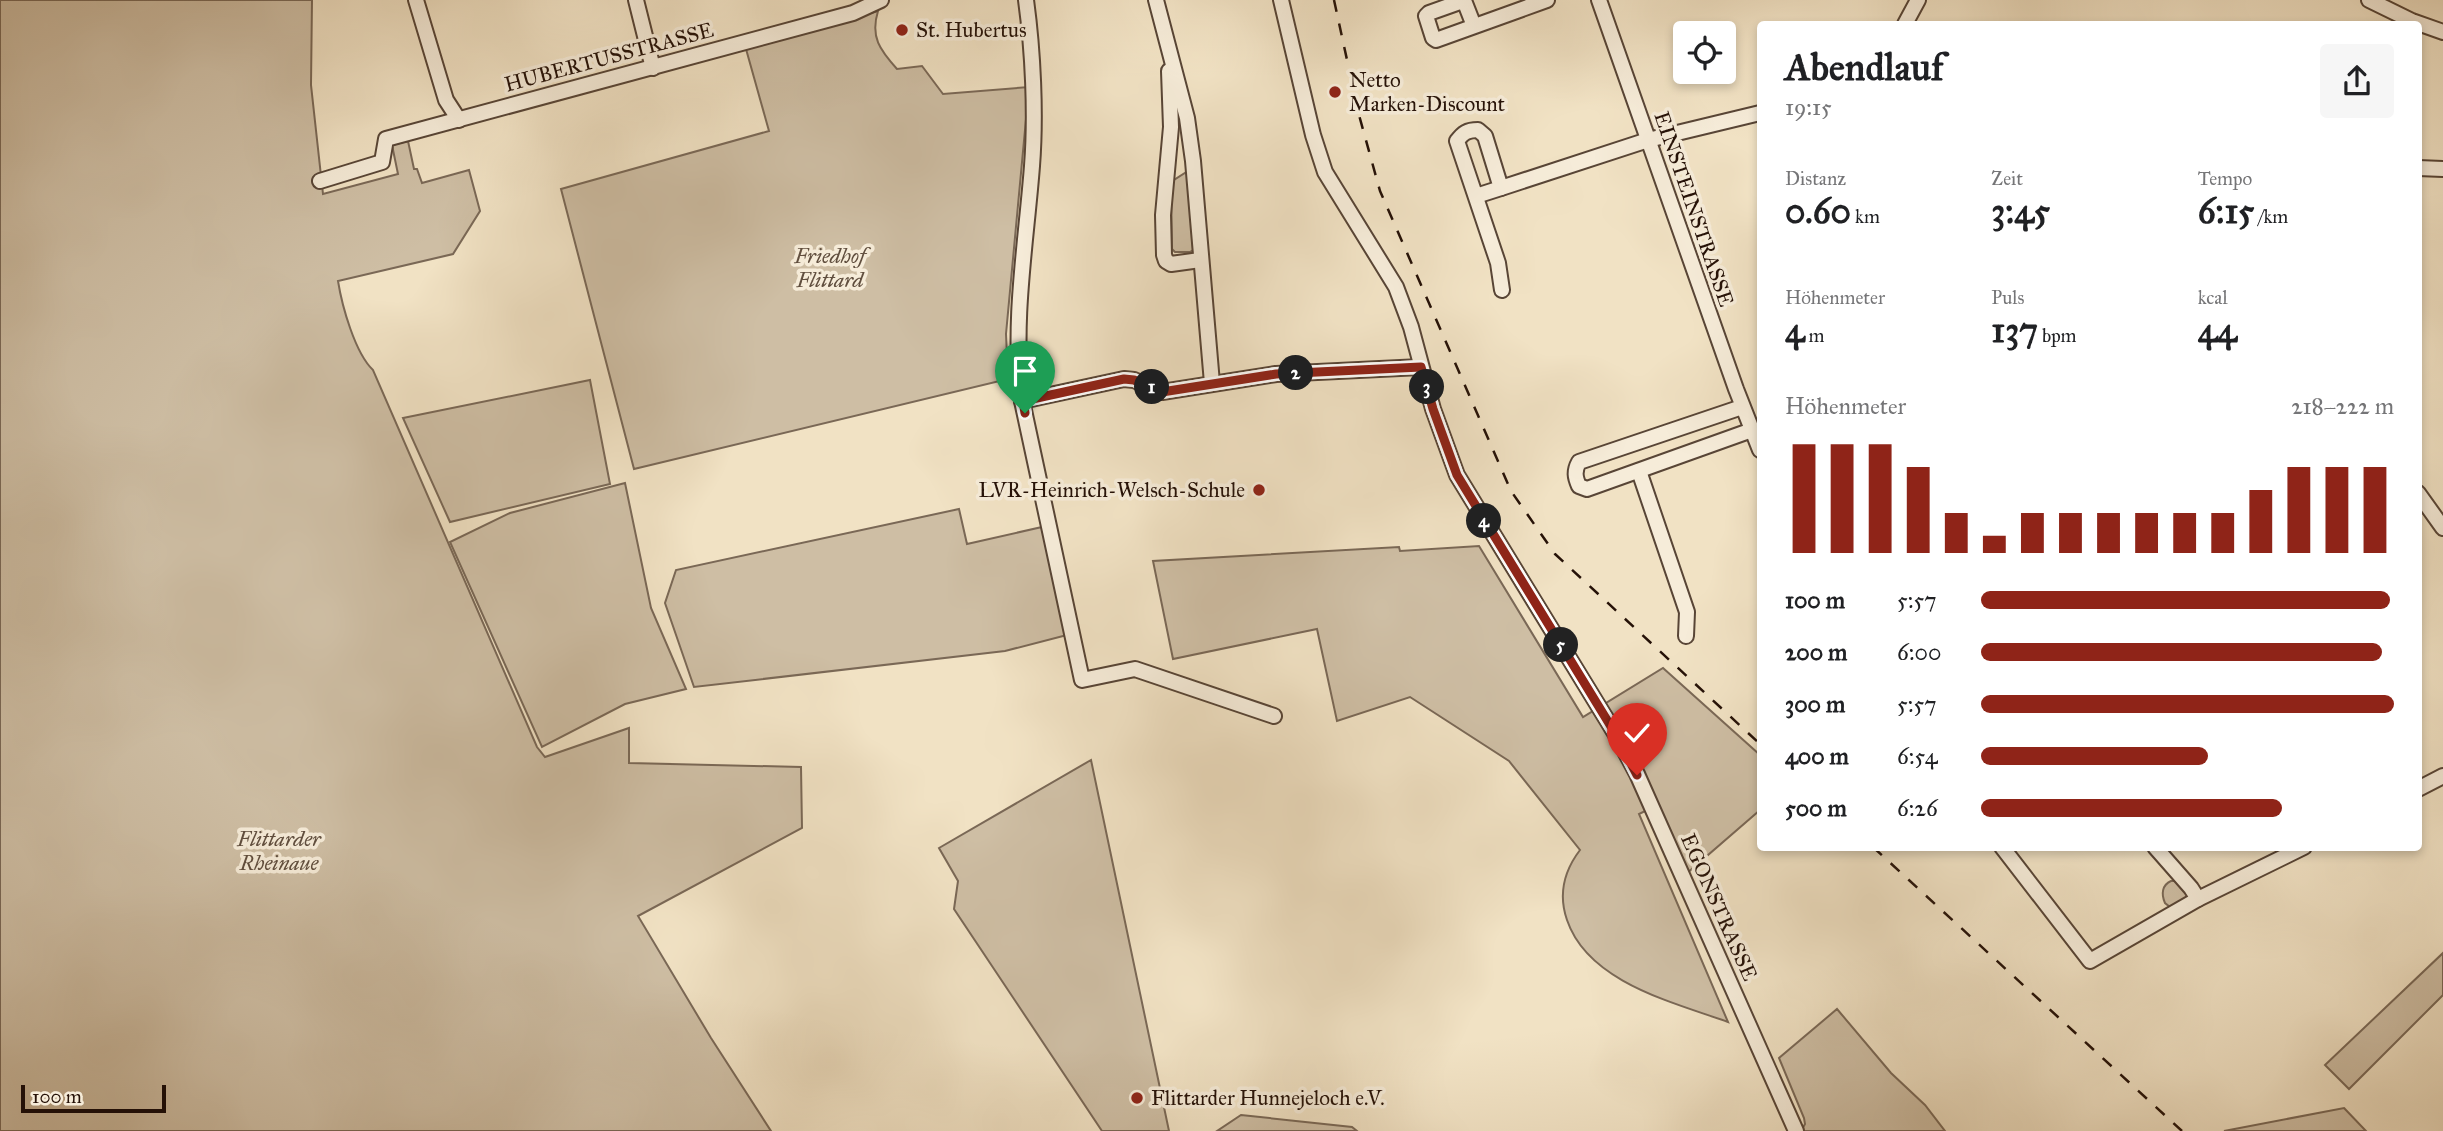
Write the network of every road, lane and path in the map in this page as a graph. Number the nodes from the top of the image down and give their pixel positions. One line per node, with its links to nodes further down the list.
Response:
1 (416, 0): 19 (street)
2 (636, 0): 17 (street)
3 (881, 0): 17 (street, HUBERTUSSTRASSE)
4 (1026, 0): 30 (street)
5 (1156, 0): 16 (street)
6 (1282, 0): 28 (street, EGONSTRASSE)
7 (1547, 0): 14 (street)
8 (1599, 0): 20 (street, EINSTEINSTRASSE)
9 (1918, 0): 11 (street)
10 (2369, 0): 12 (street)
11 (1907, 21)
12 (2412, 21)
13 (2422, 25): 15 (street)
14 (1474, 26)
15 (2443, 32)
16 (1169, 57): 26 (street); 26 (street)
17 (653, 68): 19 (street, HUBERTUSSTRASSE)
18 (1757, 114): 20 (street)
19 (459, 120): 23 (street, HUBERTUSSTRASSE)
20 (1648, 140): 24 (street); 31 (street, EINSTEINSTRASSE)
21 (2422, 168): 22 (street)
22 (2443, 169)
23 (320, 181)
24 (1502, 188): 25 (street); 25 (street)
25 (1476, 196): 27 (street)
26 (1200, 260): 29 (street)
27 (1502, 290)
28 (1421, 367): 29 (street); 45 (street, EGONSTRASSE)
29 (1212, 383): 30 (street)
30 (1023, 401): 38 (street)
31 (1742, 407): 32 (street, EINSTEINSTRASSE); 34 (street)
32 (1752, 430): 33 (street, EINSTEINSTRASSE); 34 (street)
33 (1757, 442)
34 (1639, 471): 37 (street)
35 (2422, 499): 36 (street)
36 (2443, 528)
37 (1686, 636)
38 (1274, 716)
39 (2443, 776): 40 (street)
40 (2422, 787)
41 (2005, 851): 44 (street)
42 (2159, 851): 44 (street)
43 (2296, 851): 44 (street)
44 (2198, 899)
45 (1796, 1131)

